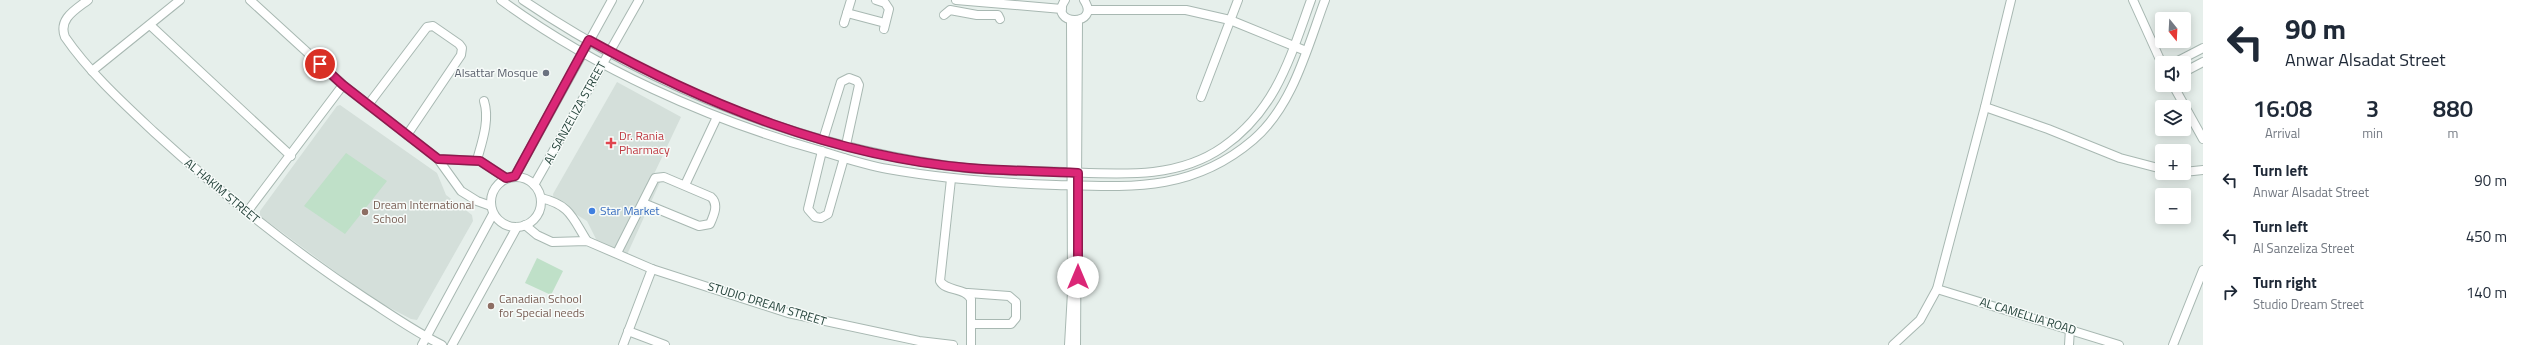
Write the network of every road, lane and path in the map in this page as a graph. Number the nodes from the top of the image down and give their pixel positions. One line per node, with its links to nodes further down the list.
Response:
1 (88, 0): 42 (street, AL HAKIM STREET)
2 (180, 0): 30 (street)
3 (250, 0): 43 (street)
4 (501, 0): 36 (street)
5 (523, 0): 31 (street)
6 (612, 0): 31 (street, AL SANZELIZA STREET)
7 (639, 0): 34 (street, AL SANZELIZA STREET)
8 (851, 0): 22 (street)
9 (876, 0): 22 (street)
10 (956, 0): 18 (street)
11 (1065, 0): 20 (street)
12 (1084, 0): 21 (street)
13 (1238, 0): 28 (street)
14 (1310, 0): 32 (street)
15 (1325, 0): 35 (street)
16 (2011, 0): 48 (street)
17 (2133, 0): 37 (street)
18 (967, 2): 19 (street); 24 (street)
19 (978, 3): 20 (street); 25 (street)
20 (1062, 9): 27 (street)
21 (1088, 10): 27 (street); 28 (street)
22 (847, 13): 29 (street)
23 (944, 14): 24 (street)
24 (966, 14): 25 (street)
25 (977, 15): 26 (street)
26 (1000, 19)
27 (1075, 20): 64 (street)
28 (1230, 20): 32 (street); 45 (street)
29 (844, 23)
30 (150, 25): 42 (street); 57 (street)
31 (589, 40): 34 (street); 36 (street, AL SANZELIZA STREET)
32 (1294, 47): 35 (street); 51 (street)
33 (2203, 48): 38 (street)
34 (609, 51): 39 (street, AL SANZELIZA STREET); 53 (street)
35 (1306, 51): 55 (street)
36 (582, 52): 39 (street); 65 (street, AL SANZELIZA STREET)
37 (2158, 56)
38 (2188, 56)
39 (603, 62): 49 (street); 67 (street, AL SANZELIZA STREET)
40 (2203, 62): 41 (street)
41 (2191, 68)
42 (92, 71): 73 (street, AL HAKIM STREET)
43 (343, 85): 47 (street); 57 (street)
44 (2177, 92): 52 (street)
45 (1201, 97)
46 (484, 101): 60 (street)
47 (368, 105): 50 (street); 50 (street)
48 (1985, 107): 61 (street); 79 (street)
49 (717, 117): 56 (street); 68 (street)
50 (407, 135): 59 (street)
51 (1235, 138): 55 (street); 64 (street)
52 (2203, 139)
53 (823, 140): 54 (street); 54 (street)
54 (846, 145): 64 (street)
55 (1242, 148): 69 (street)
56 (822, 151): 58 (street); 58 (street)
57 (291, 156): 73 (street)
58 (844, 158): 66 (street)
59 (438, 159): 60 (street); 72 (street)
60 (477, 160): 65 (street)
61 (2155, 167)
62 (2203, 170): 63 (street)
63 (2191, 171)
64 (1074, 173): 69 (street)
65 (511, 177): 67 (street); 72 (street)
66 (951, 179): 69 (street); 80 (street)
67 (534, 185): 70 (street)
68 (685, 185): 71 (street); 71 (street)
69 (1074, 186): 92 (street); 93 (street)
70 (541, 198): 74 (street); 75 (street)
71 (643, 203): 76 (street)
72 (492, 210): 74 (street); 84 (street)
73 (247, 212): 84 (street, AL HAKIM STREET)
74 (521, 226): 75 (street, STUDIO DREAM STREET); 87 (street)
75 (587, 241): 76 (street, STUDIO DREAM STREET)
76 (618, 253): 77 (street, STUDIO DREAM STREET)
77 (652, 269): 83 (street); 85 (street, STUDIO DREAM STREET)
78 (2203, 270): 97 (street)
79 (1937, 289): 82 (street, AL CAMELLIA ROAD); 94 (street)
80 (968, 293): 81 (street); 81 (street)
81 (972, 324): 91 (street)
82 (2070, 329): 95 (street); 96 (street, AL CAMELLIA ROAD)
83 (628, 331): 88 (street); 89 (street)
84 (423, 341): 86 (street, AL HAKIM STREET)
85 (932, 344): 90 (street, STUDIO DREAM STREET)
86 (442, 345)
87 (452, 345)
88 (623, 345)
89 (665, 345)
90 (953, 345)
91 (971, 345)
92 (1070, 345)
93 (1076, 345)
94 (1893, 345)
95 (2069, 345)
96 (2119, 345)
97 (2172, 345)

